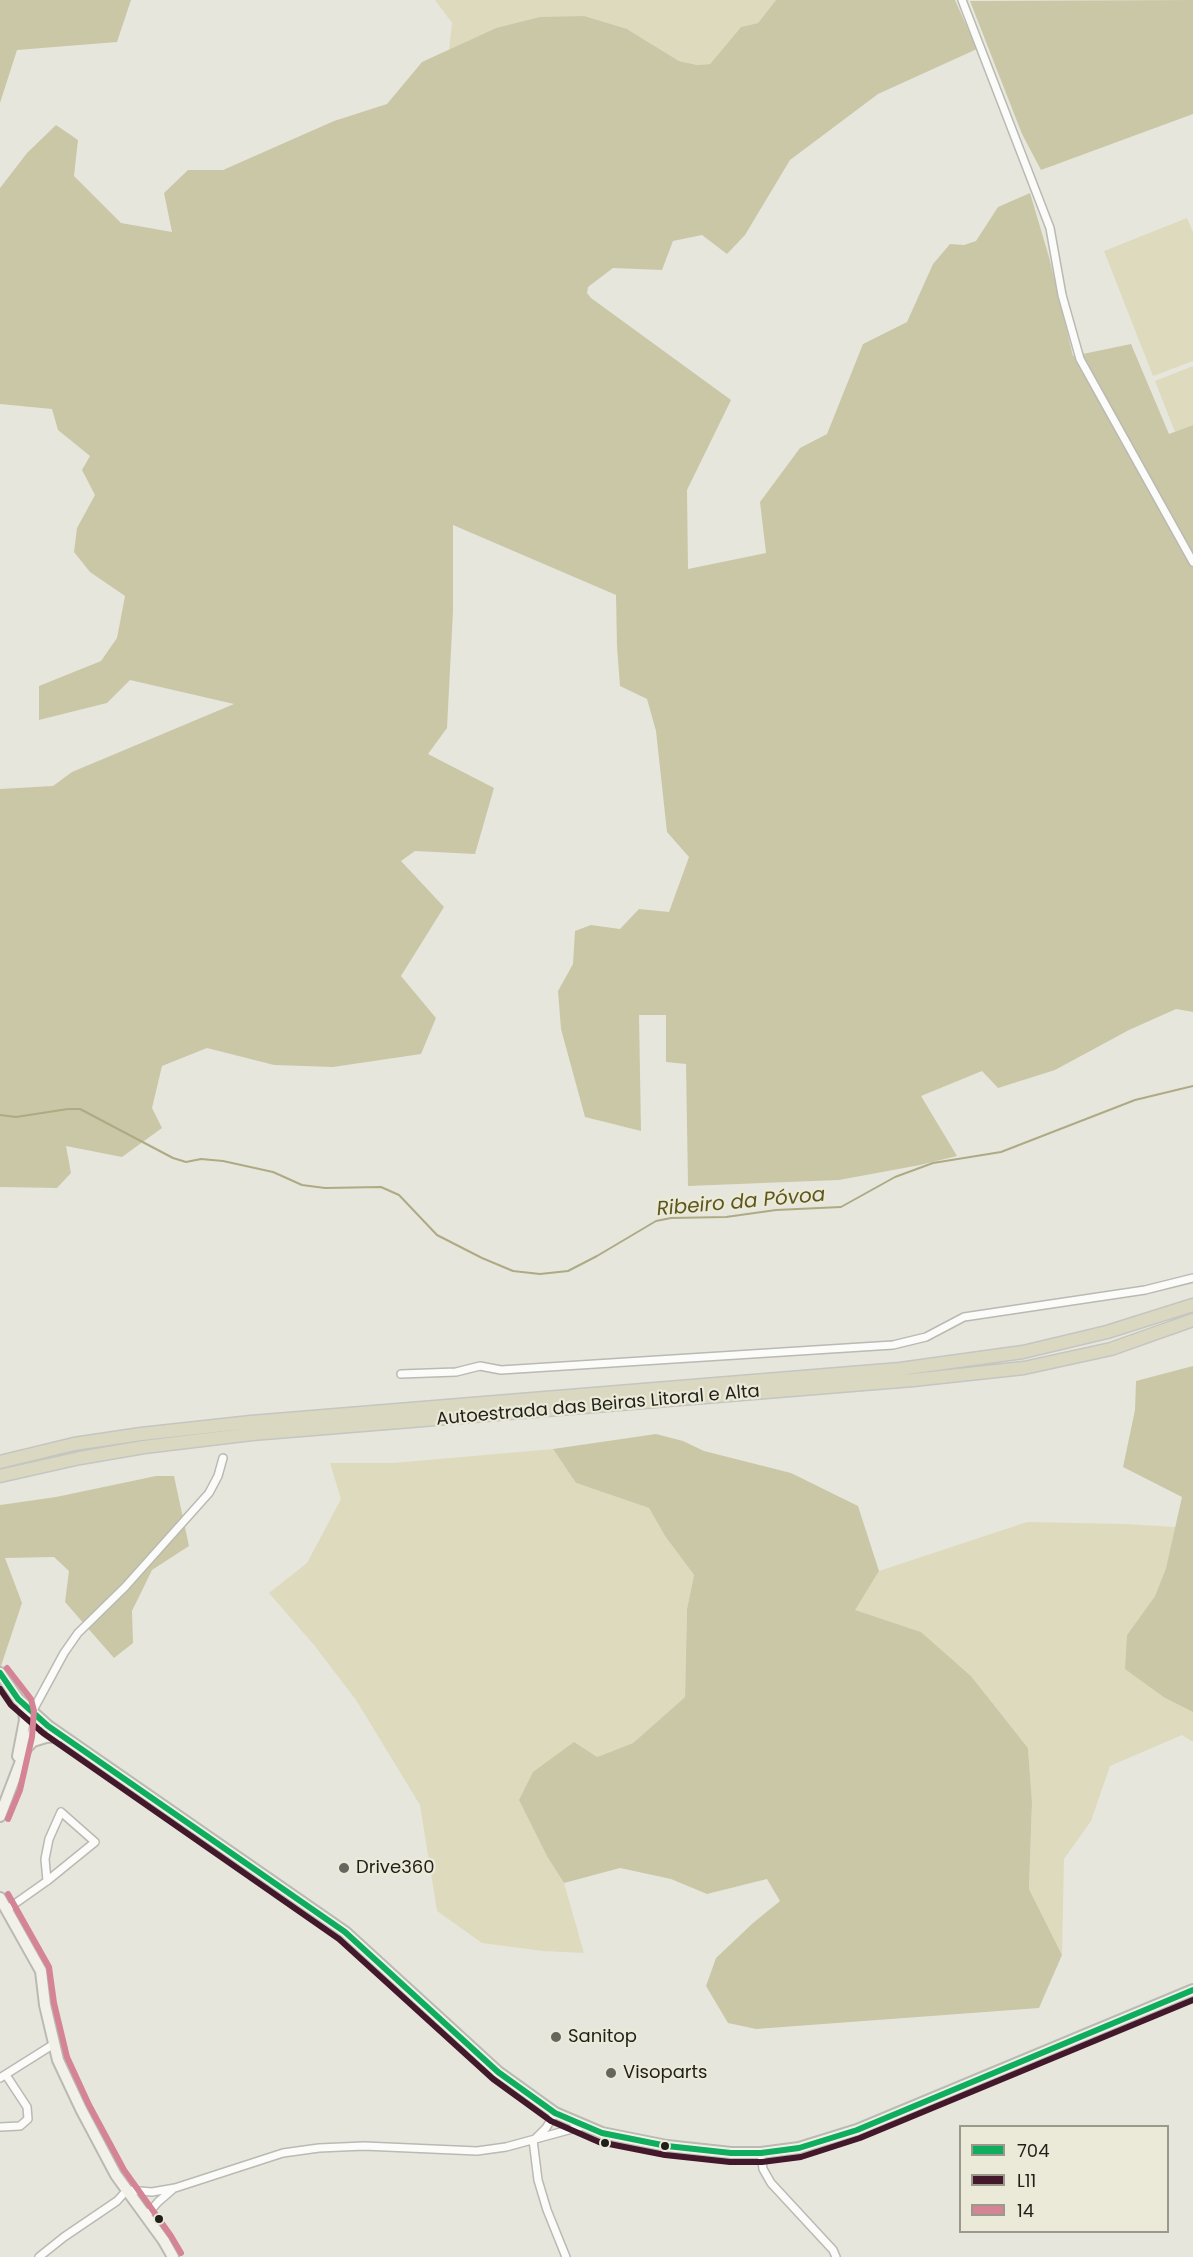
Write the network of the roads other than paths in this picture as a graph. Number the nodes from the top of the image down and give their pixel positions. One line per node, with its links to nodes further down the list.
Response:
1 (962, 0): 2 (street)
2 (1193, 562)
3 (1193, 1278): 6 (street)
4 (1193, 1305): 8 (highway, Autoestrada das Beiras Litoral e Alta)
5 (1193, 1320): 9 (highway, Autoestrada das Beiras Litoral e Alta)
6 (401, 1374)
7 (224, 1458): 12 (street)
8 (0, 1462)
9 (0, 1476)
10 (0, 1673): 11 (street)
11 (23, 1704): 12 (street); 15 (street)
12 (36, 1716): 13 (street); 14 (street)
13 (61, 1736): 14 (street); 23 (street)
14 (26, 1748): 15 (street)
15 (11, 1788): 16 (street)
16 (0, 1816)
17 (47, 1881): 17 (street); 19 (street)
18 (0, 1898): 19 (street)
19 (6, 1910): 21 (street)
20 (1193, 1990): 27 (street)
21 (54, 2044): 22 (street); 29 (street)
22 (3, 2076): 25 (street)
23 (555, 2113): 24 (street); 26 (street)
24 (583, 2126): 26 (street); 27 (street)
25 (0, 2127)
26 (533, 2140): 28 (street); 33 (street)
27 (761, 2153): 34 (street)
28 (175, 2188): 29 (street); 30 (street)
29 (127, 2190): 30 (street); 31 (street)
30 (146, 2216): 32 (street)
31 (39, 2257)
32 (172, 2257)
33 (566, 2257)
34 (836, 2257)

